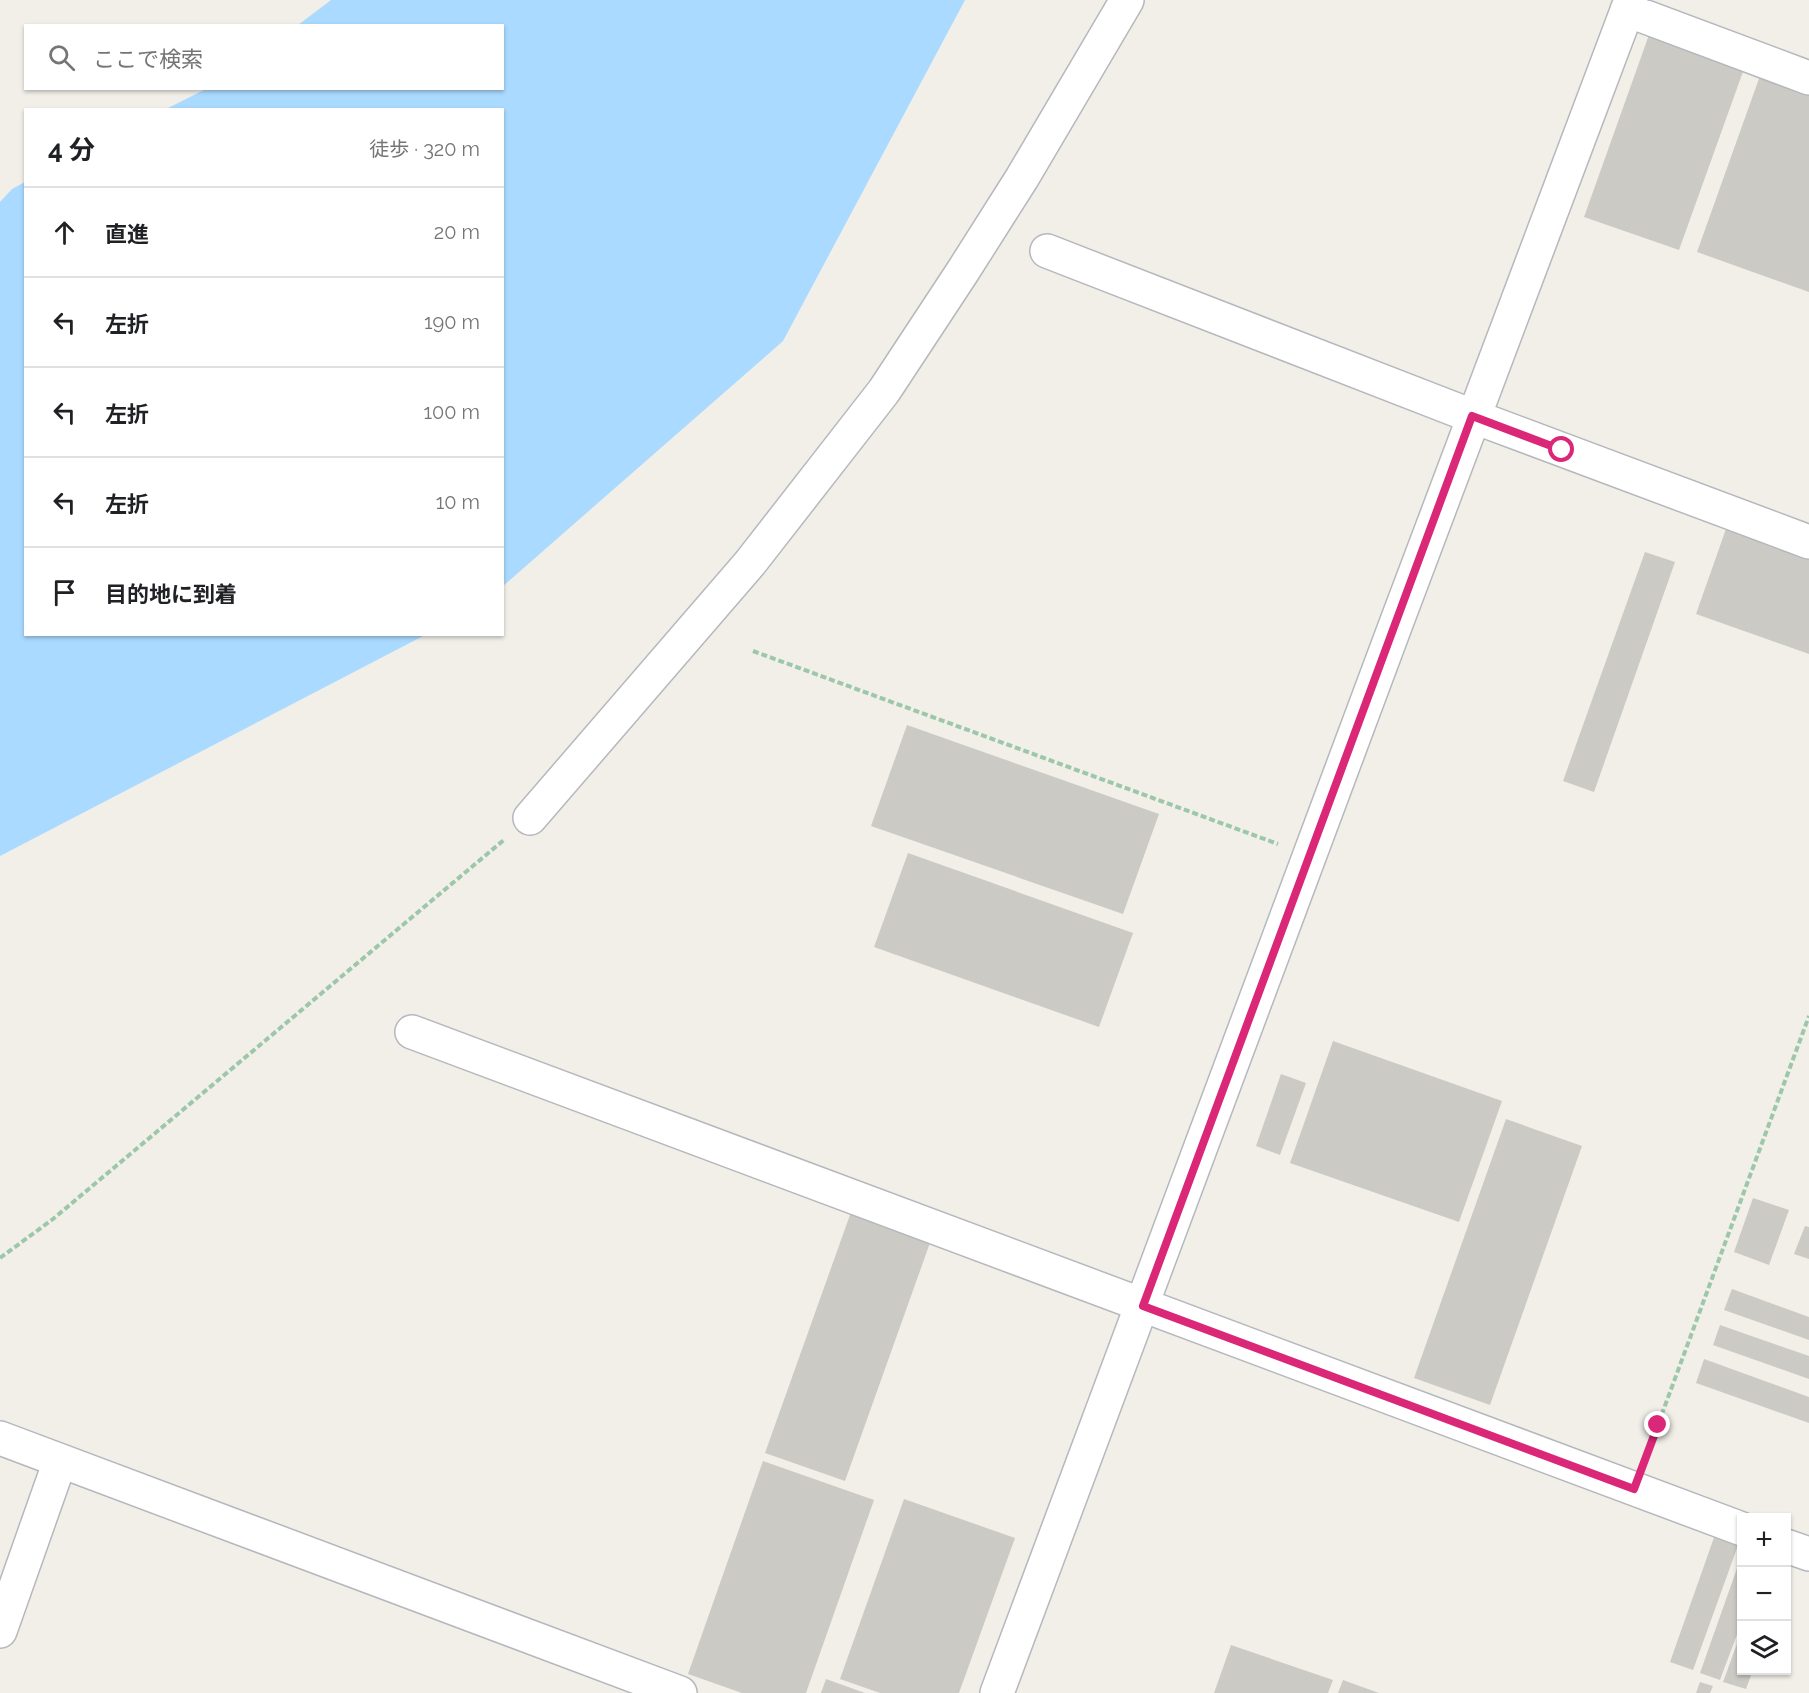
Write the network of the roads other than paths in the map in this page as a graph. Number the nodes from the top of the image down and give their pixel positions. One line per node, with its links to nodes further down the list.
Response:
1 (1127, 0): 7 (street)
2 (1629, 5): 3 (street); 5 (street)
3 (1809, 78)
4 (1047, 251): 5 (street)
5 (1472, 416): 6 (street); 9 (street)
6 (1809, 542)
7 (530, 818)
8 (412, 1032): 9 (street)
9 (1143, 1306): 12 (street); 17 (street)
10 (0, 1438): 11 (street)
11 (60, 1461): 15 (street); 16 (street)
12 (1737, 1527)
13 (1791, 1548): 14 (street)
14 (1809, 1554)
15 (0, 1631)
16 (680, 1693)
17 (997, 1693)

